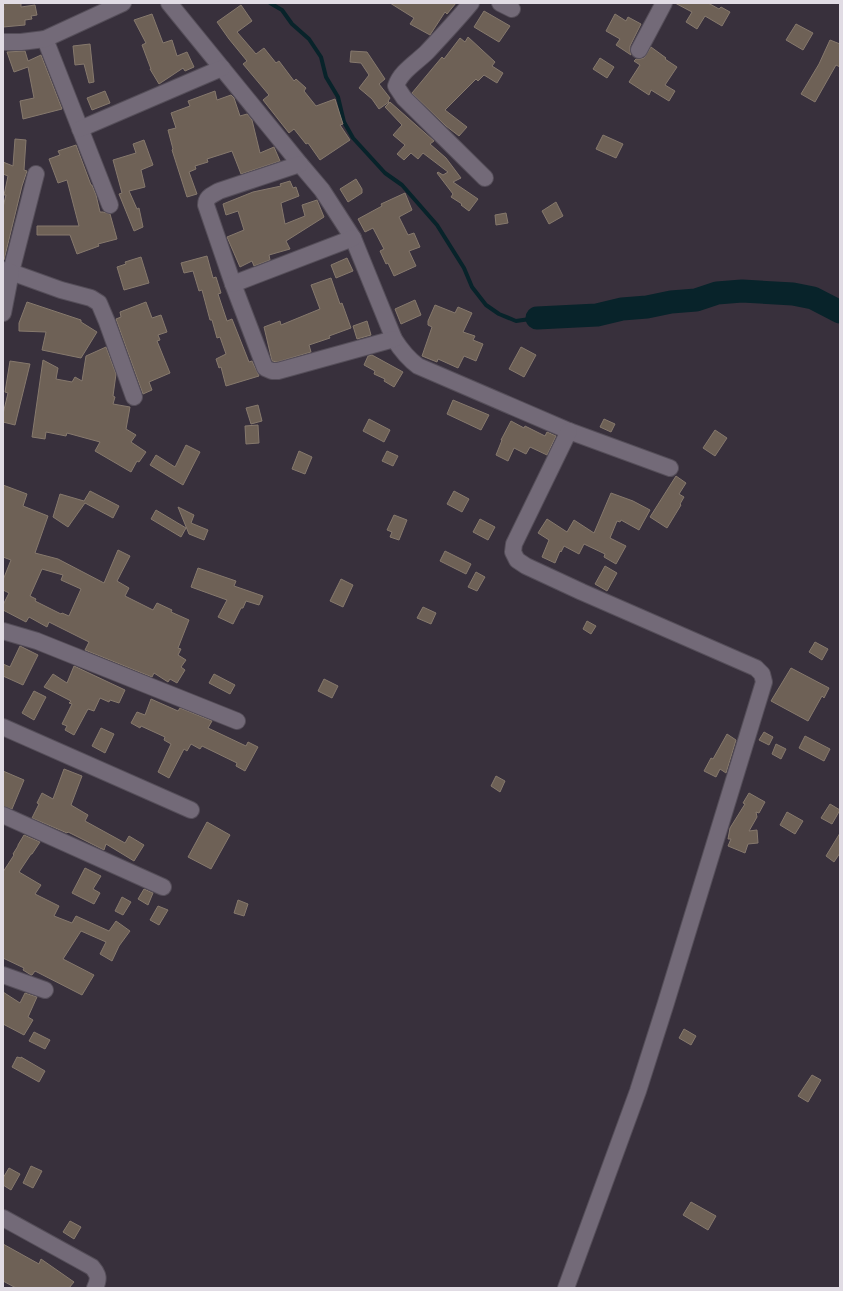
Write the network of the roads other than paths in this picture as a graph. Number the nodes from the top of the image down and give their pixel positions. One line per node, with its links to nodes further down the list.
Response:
1 (123, 3): 5 (street)
2 (169, 3): 8 (street)
3 (471, 3): 12 (street)
4 (664, 3): 7 (street)
5 (45, 39): 6 (street); 9 (street)
6 (3, 42)
7 (639, 50)
8 (222, 68): 9 (street); 10 (street)
9 (80, 129): 13 (street)
10 (300, 164): 14 (street); 16 (street)
11 (36, 174): 15 (street)
12 (485, 178)
13 (110, 205)
14 (353, 238): 16 (street); 18 (street)
15 (7, 271): 17 (street); 19 (street)
16 (233, 284): 18 (street)
17 (3, 313)
18 (394, 339): 20 (street)
19 (134, 397)
20 (569, 431): 21 (street); 32 (street)
21 (670, 468)
22 (3, 631): 23 (street)
23 (237, 721)
24 (3, 727): 25 (street)
25 (191, 810)
26 (3, 815): 27 (street)
27 (163, 886)
28 (3, 975): 29 (street)
29 (45, 990)
30 (3, 1218): 31 (street)
31 (95, 1288)
32 (566, 1288)

